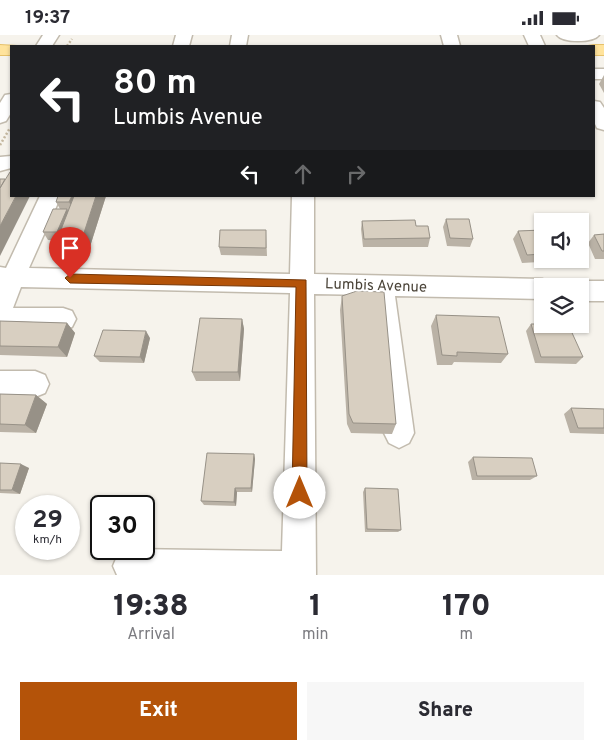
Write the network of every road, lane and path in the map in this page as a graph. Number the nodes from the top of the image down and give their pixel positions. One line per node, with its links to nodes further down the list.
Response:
1 (565, 35): 2 (street)
2 (591, 35)
3 (72, 39): 4 (path)
4 (67, 45)
5 (5, 114): 6 (path)
6 (0, 145)
7 (50, 197): 9 (street)
8 (304, 197): 10 (street)
9 (6, 277): 10 (street, Lumbis Avenue); 15 (street)
10 (302, 283): 11 (street, Lumbis Avenue); 22 (street)
11 (382, 285): 12 (street, Lumbis Avenue); 20 (street)
12 (534, 289)
13 (589, 291): 14 (street)
14 (604, 291)
15 (0, 310)
16 (0, 319): 17 (street)
17 (62, 319)
18 (0, 384): 19 (street)
19 (35, 384)
20 (399, 433)
21 (130, 566): 22 (street)
22 (299, 572)

